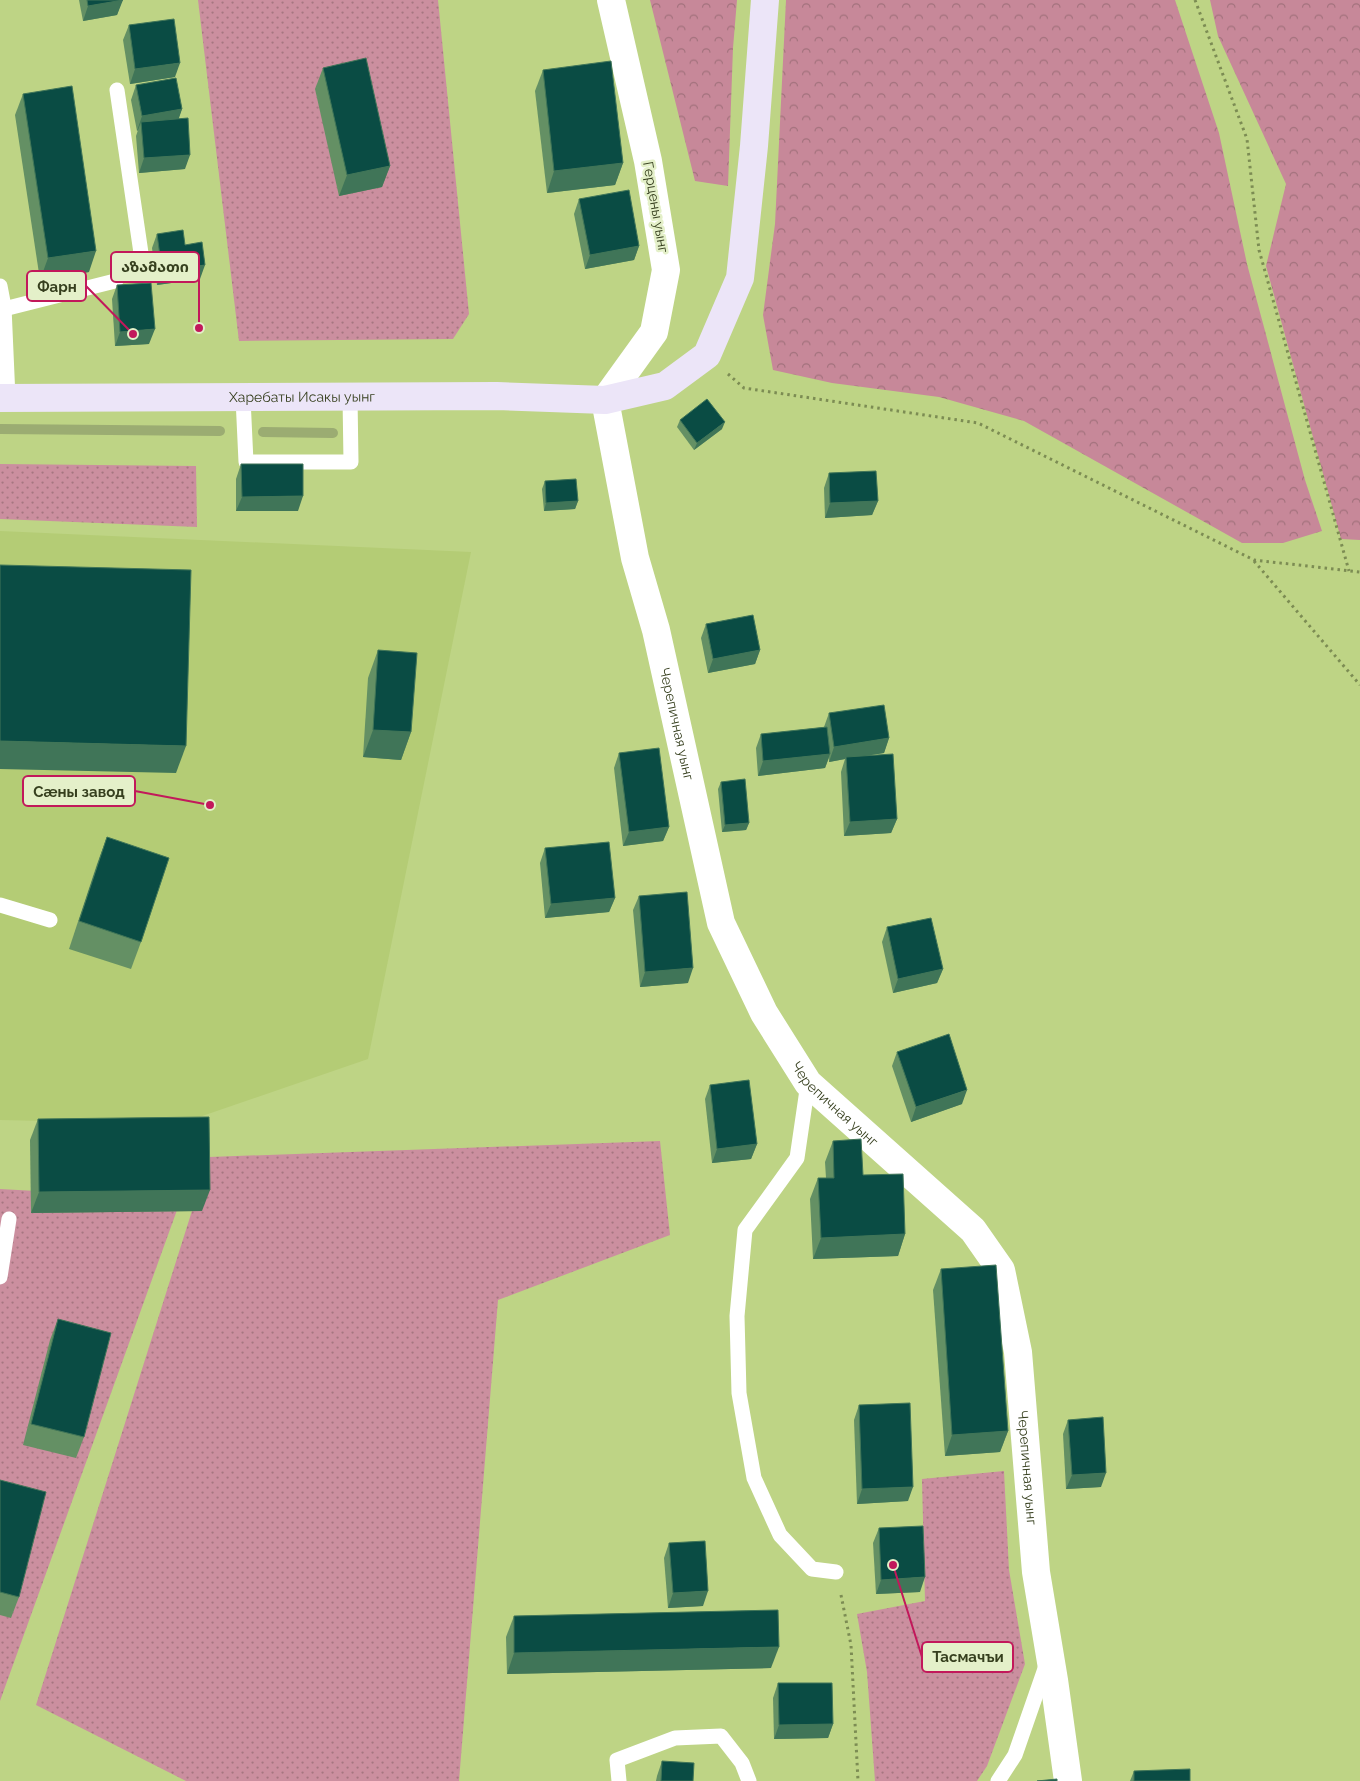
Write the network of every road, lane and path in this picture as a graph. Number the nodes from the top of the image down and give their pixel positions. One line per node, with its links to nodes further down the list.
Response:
1 (612, 0): 11 (street, Герцены уынг)
2 (765, 0): 7 (main road)
3 (1195, 0): 13 (path)
4 (117, 90): 6 (lane)
5 (0, 286): 6 (lane)
6 (4, 309): 9 (lane)
7 (707, 355): 11 (main road, Харебаты Исакы уынг); 12 (path)
8 (350, 397): 10 (main road, Харебаты Исакы уынг); 10 (lane); 11 (main road, Харебаты Исакы уынг)
9 (4, 398): 10 (main road, Харебаты Исакы уынг)
10 (243, 398)
11 (605, 400): 18 (street, Черепичная уынг)
12 (1254, 560): 13 (path); 15 (path)
13 (1348, 570): 14 (path)
14 (1360, 572)
15 (1360, 685)
16 (0, 906): 17 (lane)
17 (50, 920)
18 (808, 1083): 21 (lane); 22 (street, Черепичная уынг)
19 (9, 1219): 20 (lane)
20 (0, 1277)
21 (836, 1572): 25 (path)
22 (1050, 1655): 26 (lane); 27 (street, Черепичная уынг)
23 (619, 1781): 24 (lane)
24 (749, 1781)
25 (858, 1781)
26 (998, 1781)
27 (1068, 1781)

